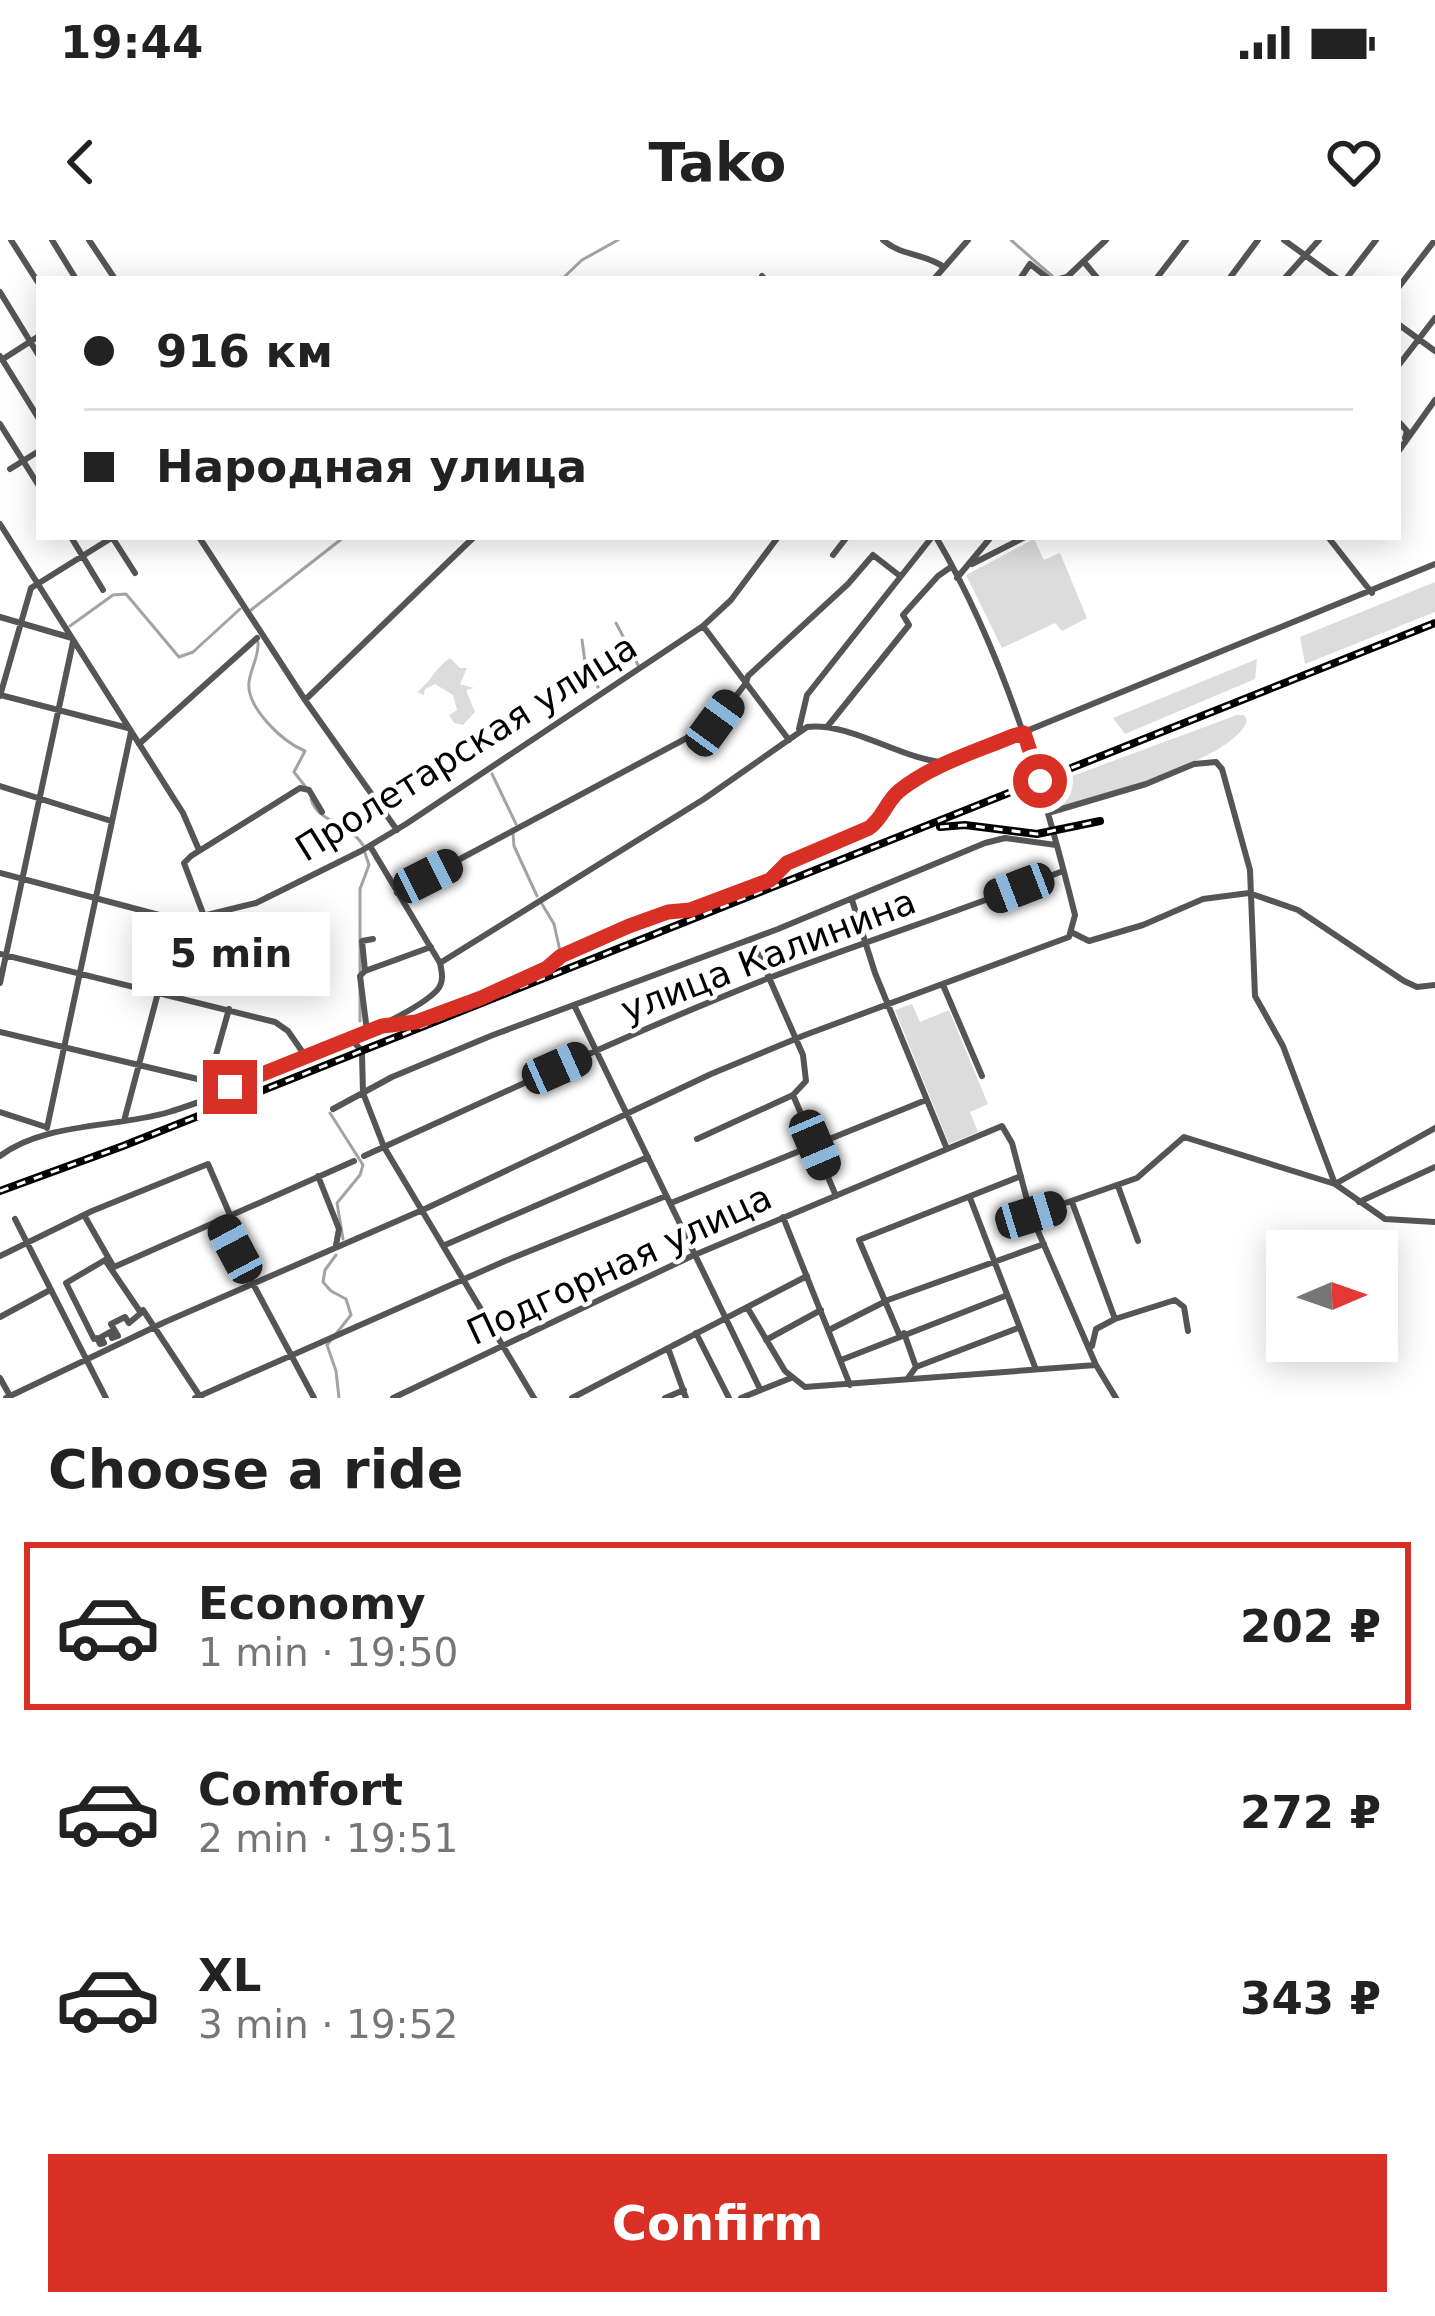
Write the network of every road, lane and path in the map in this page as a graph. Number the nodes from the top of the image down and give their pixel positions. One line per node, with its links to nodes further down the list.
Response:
1 (10, 240): 28 (street)
2 (52, 240): 16 (street)
3 (89, 240): 17 (street)
4 (883, 240): 15 (street)
5 (968, 240): 15 (street)
6 (1106, 240): 14 (street)
7 (1186, 240): 23 (street)
8 (1258, 240): 24 (street)
9 (1284, 240): 13 (street)
10 (1319, 240): 13 (street)
11 (1376, 240): 27 (street)
12 (1435, 240): 29 (street)
13 (1303, 256): 25 (street); 26 (street)
14 (1084, 262): 21 (street); 22 (street)
15 (944, 267): 18 (street)
16 (74, 276)
17 (113, 276)
18 (936, 276)
19 (1022, 276): 20 (street)
20 (1044, 276)
21 (1063, 276)
22 (1095, 276)
23 (1158, 276)
24 (1231, 276)
25 (1286, 276)
26 (1337, 276)
27 (1345, 276)
28 (36, 279)
29 (1401, 284)
30 (0, 292): 35 (street)
31 (1435, 318): 34 (street)
32 (1401, 326): 34 (street)
33 (36, 338): 35 (street)
34 (1418, 339): 37 (street); 39 (street)
35 (30, 342): 36 (street); 38 (street)
36 (36, 351)
37 (1435, 351)
38 (1, 359): 41 (street)
39 (1401, 362)
40 (1435, 400): 43 (street)
41 (36, 413)
42 (0, 424): 45 (street)
43 (1401, 448)
44 (36, 453): 45 (street)
45 (23, 460): 46 (street); 47 (street)
46 (10, 469)
47 (36, 481)
48 (0, 524): 69 (street)
49 (72, 540): 62 (street)
50 (107, 540): 62 (street)
51 (114, 540): 66 (street)
52 (204, 540): 79 (street)
53 (471, 540): 79 (street)
54 (776, 540): 74 (street, Пролетарская улица)
55 (845, 540): 61 (street)
56 (931, 540): 67 (street)
57 (936, 540): 65 (street)
58 (989, 540): 63 (street)
59 (1019, 540): 63 (street)
60 (1330, 540): 71 (street)
61 (833, 555)
62 (82, 556): 69 (street); 70 (street)
63 (972, 563): 68 (street)
64 (1435, 564): 71 (street)
65 (952, 566): 68 (street); 81 (street)
66 (135, 573)
67 (900, 576): 77 (street); 83 (street)
68 (957, 578): 84 (street)
69 (40, 584): 73 (street); 76 (street)
70 (104, 590)
71 (1372, 592): 84 (street)
72 (0, 617): 73 (street)
73 (19, 622): 76 (street); 78 (street)
74 (703, 626): 77 (street); 93 (street, Пролетарская улица)
75 (257, 638): 86 (street)
76 (72, 640): 80 (street); 82 (street)
77 (746, 683): 85 (street); 100 (street)
78 (0, 695): 80 (street)
79 (304, 700): 93 (street)
80 (58, 711): 82 (street); 89 (street)
81 (827, 727): 83 (street); 87 (street)
82 (130, 730): 86 (street); 92 (street)
83 (798, 733): 85 (street)
84 (1024, 733): 87 (street); 91 (street)
85 (790, 740): 112 (street)
86 (139, 745): 96 (street)
87 (948, 763): 123 (street)
88 (0, 786): 89 (street)
89 (39, 798): 92 (street); 99 (street)
90 (322, 812): 96 (street)
91 (1048, 813): 94 (street); 101 (street)
92 (111, 821): 102 (street)
93 (397, 830): 95 (street, Пролетарская улица)
94 (1057, 845): 97 (street); 103 (street)
95 (370, 846): 100 (street); 104 (street, Пролетарская улица)
96 (199, 850): 104 (street)
97 (1063, 871): 106 (street); 109 (street, улица Калинина)
98 (0, 873): 99 (street, Пролетарская улица)
99 (20, 879): 102 (street, Пролетарская улица); 111 (street)
100 (397, 893): 110 (street)
101 (1249, 893): 106 (street); 118 (street); 155 (street)
102 (93, 898): 105 (street, Пролетарская улица); 114 (street)
103 (852, 901): 108 (street); 109 (street)
104 (204, 916): 105 (street, Пролетарская улица)
105 (177, 921): 119 (street)
106 (1073, 933): 117 (street)
107 (373, 939): 113 (street)
108 (752, 939): 115 (street); 121 (street)
109 (865, 945): 115 (street, улица Калинина); 120 (street)
110 (431, 946): 112 (street); 113 (street)
111 (2, 954): 114 (street); 116 (street)
112 (440, 963): 123 (street)
113 (365, 971): 125 (street)
114 (78, 973): 119 (street); 128 (street)
115 (769, 979): 127 (street); 129 (street, улица Калинина)
116 (0, 983)
117 (943, 985): 120 (street); 132 (street)
118 (1435, 985)
119 (156, 993): 122 (street); 131 (street)
120 (888, 1004): 127 (street); 137 (street)
121 (575, 1007): 129 (street); 135 (street)
122 (229, 1009): 130 (street); 133 (street)
123 (382, 1026): 125 (street)
124 (0, 1032): 128 (street)
125 (368, 1032): 126 (street)
126 (351, 1039): 130 (street); 135 (street)
127 (795, 1039): 136 (street); 140 (street)
128 (66, 1048): 131 (street); 143 (street)
129 (596, 1050): 140 (street); 146 (street, улица Калинина)
130 (305, 1058): 134 (street)
131 (137, 1065): 133 (street); 141 (street)
132 (982, 1076)
133 (208, 1080): 134 (street)
134 (230, 1087): 141 (street)
135 (363, 1093): 138 (street); 146 (street)
136 (794, 1095): 144 (street); 145 (street)
137 (926, 1100): 145 (street); 147 (street)
138 (333, 1108)
139 (0, 1112): 143 (street)
140 (629, 1114): 150 (street); 162 (street)
141 (123, 1122): 143 (street)
142 (1435, 1128): 155 (street)
143 (49, 1131): 148 (street)
144 (697, 1139)
145 (815, 1145): 157 (street); 159 (street)
146 (384, 1147): 149 (street, улица Калинина); 162 (street)
147 (947, 1150): 154 (street, Подгорная улица); 157 (street, Подгорная улица)
148 (0, 1156)
149 (364, 1156)
150 (648, 1156): 159 (street); 173 (street)
151 (354, 1161): 153 (street)
152 (1435, 1168): 161 (street)
153 (318, 1176): 164 (street); 174 (street)
154 (1021, 1176): 158 (street); 165 (street)
155 (1335, 1184): 156 (street); 161 (street)
156 (1118, 1186): 160 (street); 170 (street)
157 (836, 1196): 166 (street, Подгорная улица)
158 (970, 1198): 177 (street); 184 (street)
159 (668, 1200): 176 (street); 180 (street)
160 (1072, 1202): 165 (street); 189 (street)
161 (1359, 1202): 169 (street)
162 (423, 1210): 173 (street); 174 (street)
163 (84, 1215): 164 (street); 171 (street); 178 (street)
164 (230, 1215): 168 (street)
165 (1031, 1215): 172 (street)
166 (784, 1217): 176 (street, Подгорная улица); 179 (street)
167 (15, 1219): 171 (street)
168 (219, 1220): 178 (street); 181 (street)
169 (1435, 1222)
170 (1138, 1240)
171 (26, 1243): 175 (street); 182 (street)
172 (1044, 1244): 177 (street); 200 (street)
173 (445, 1245): 180 (street)
174 (333, 1250): 181 (street)
175 (0, 1256)
176 (692, 1256): 188 (street); 198 (street, Подгорная улица)
177 (993, 1261): 183 (street); 184 (street)
178 (114, 1268): 190 (street)
179 (807, 1276): 185 (street); 186 (street)
180 (464, 1278): 198 (street); 201 (street)
181 (253, 1284): 190 (street); 201 (street)
182 (50, 1290): 187 (street); 202 (street)
183 (1006, 1295): 191 (street); 195 (street)
184 (885, 1304): 192 (street); 195 (street)
185 (747, 1307): 188 (street); 196 (street)
186 (820, 1310): 192 (street); 196 (street)
187 (0, 1317)
188 (725, 1318): 194 (street); 211 (street)
189 (1115, 1319): 193 (street); 200 (street)
190 (154, 1327): 202 (street); 214 (street)
191 (1018, 1328): 205 (street); 206 (street)
192 (829, 1330): 203 (street)
193 (1188, 1331)
194 (696, 1333): 199 (street); 221 (street)
195 (901, 1334): 203 (street); 205 (street)
196 (766, 1340): 208 (street)
197 (104, 1343): 197 (street)
198 (504, 1347): 217 (street, Подгорная улица); 218 (street)
199 (668, 1348): 212 (street); 219 (street)
200 (1092, 1353): 204 (street)
201 (293, 1355): 214 (street); 216 (street)
202 (85, 1359): 213 (street); 215 (street)
203 (841, 1360): 210 (street)
204 (1096, 1365): 206 (street); 223 (street)
205 (916, 1367): 209 (street)
206 (1035, 1367): 209 (street)
207 (0, 1378): 213 (street)
208 (791, 1378): 210 (street); 211 (street)
209 (907, 1379): 210 (street)
210 (850, 1385)
211 (760, 1389): 222 (street)
212 (685, 1394): 220 (street)
213 (9, 1397)
214 (199, 1397)
215 (106, 1398)
216 (314, 1398)
217 (393, 1398)
218 (534, 1398)
219 (572, 1398)
220 (665, 1398)
221 (729, 1398)
222 (741, 1398)
223 (1117, 1398)

